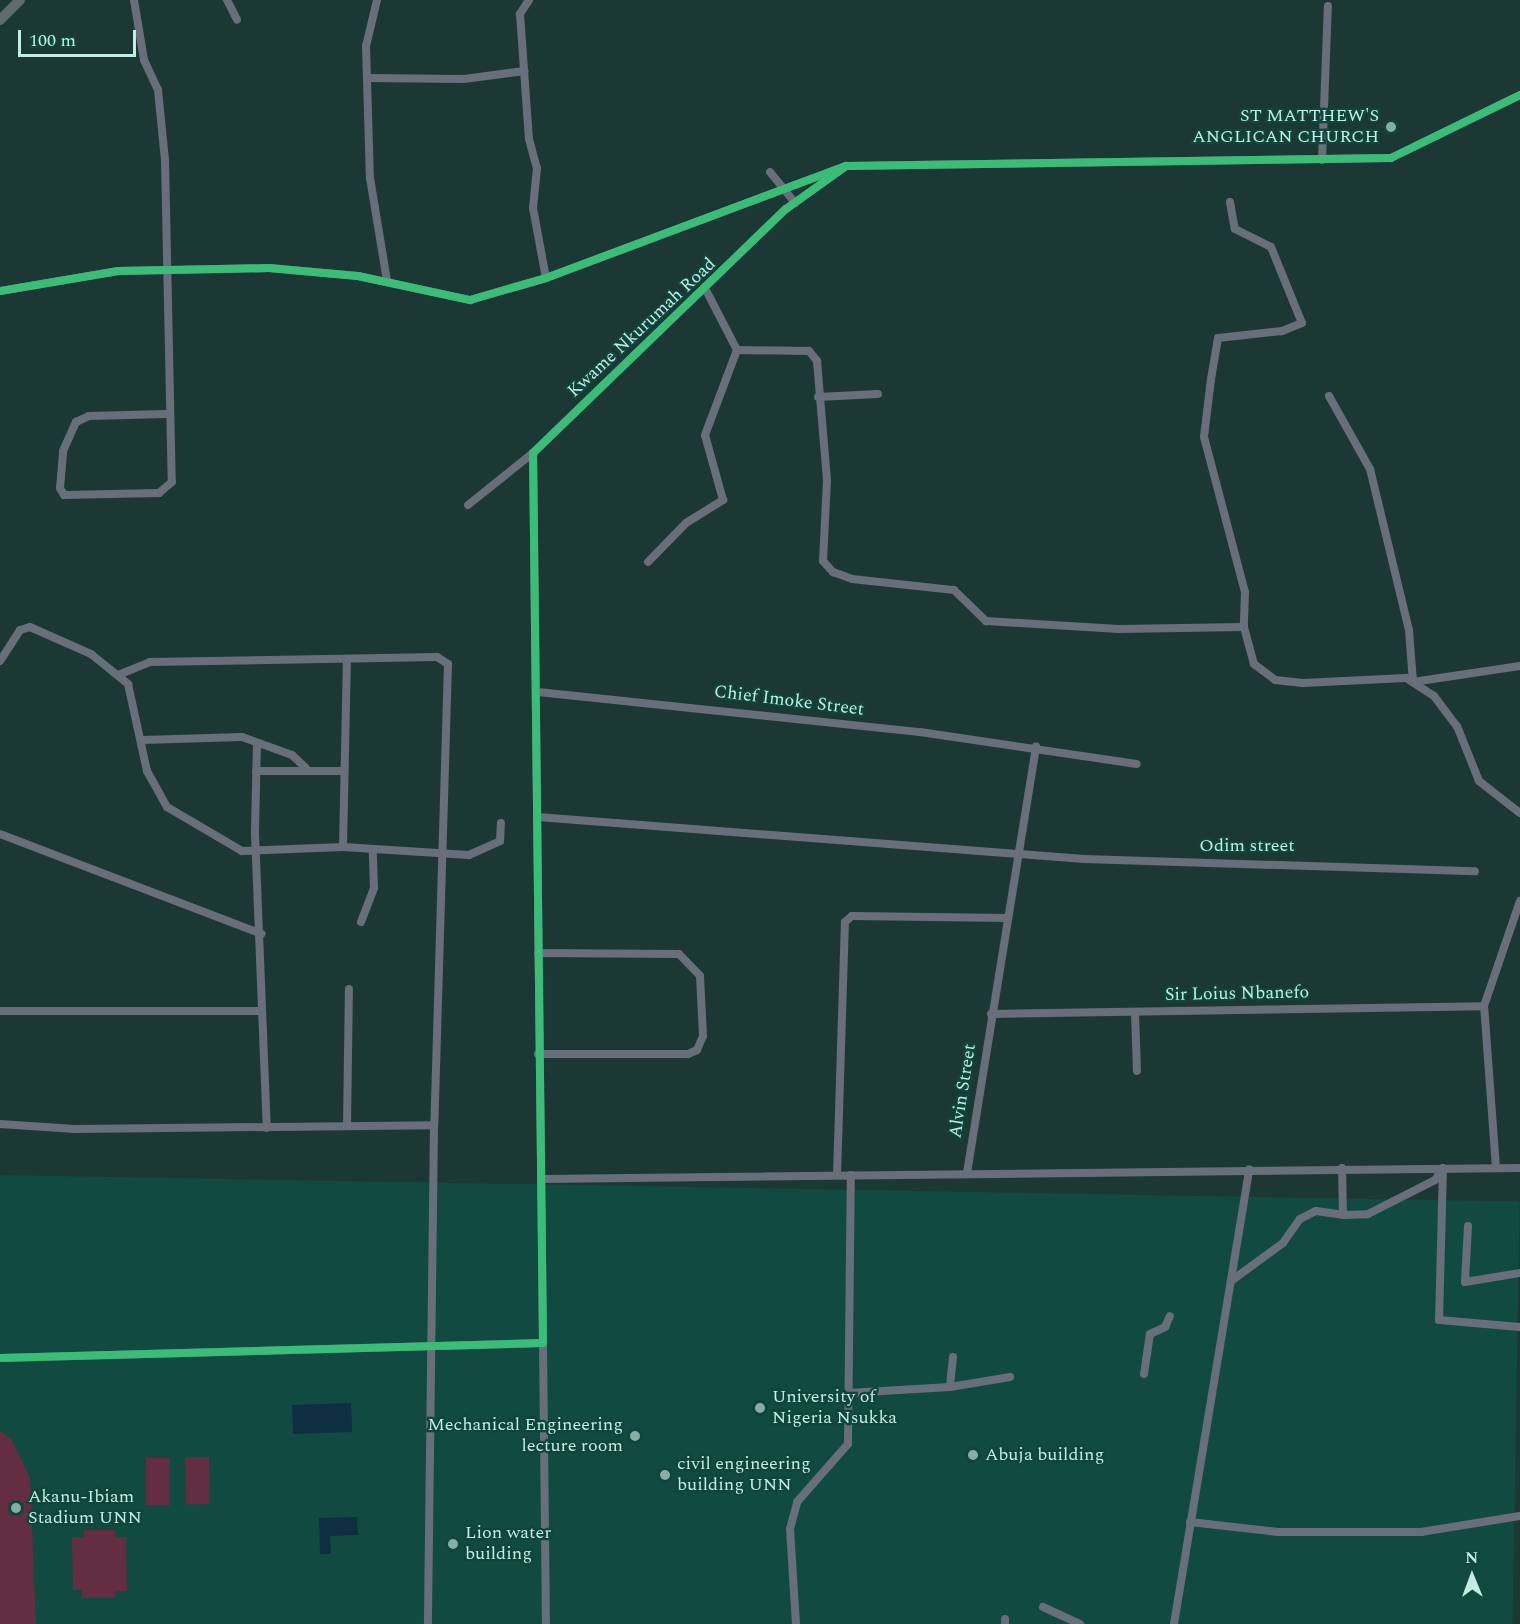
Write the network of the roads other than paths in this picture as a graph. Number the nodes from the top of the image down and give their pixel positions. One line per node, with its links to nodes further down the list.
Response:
1 (20, 0): 7 (main road)
2 (134, 0): 18 (street)
3 (227, 0): 8 (street)
4 (377, 0): 10 (street)
5 (529, 0): 9 (street)
6 (1328, 6): 12 (street)
7 (0, 20)
8 (237, 20)
9 (524, 71): 10 (street); 19 (street)
10 (367, 78): 20 (street)
11 (1520, 95): 12 (street)
12 (1322, 160): 13 (street)
13 (846, 166): 15 (street); 17 (street, Kwame Nkurumah Road)
14 (770, 172): 15 (street)
15 (786, 188): 17 (street); 19 (street)
16 (1230, 202): 31 (street)
17 (795, 203): 21 (street, Kwame Nkurumah Road)
18 (164, 271): 20 (street); 22 (street); 27 (street)
19 (546, 278): 20 (street)
20 (387, 281)
21 (706, 290): 23 (street); 28 (street, Kwame Nkurumah Road)
22 (0, 291)
23 (737, 350): 26 (street); 30 (street)
24 (878, 394): 26 (street)
25 (1329, 396): 36 (street)
26 (818, 397): 31 (street)
27 (166, 414): 27 (street)
28 (533, 453): 29 (street, Kwame Nkurumah Road); 37 (street)
29 (468, 505)
30 (648, 562)
31 (1244, 627): 36 (street)
32 (347, 659): 35 (street); 44 (street); 53 (street)
33 (0, 660): 35 (street)
34 (1520, 666): 36 (street)
35 (118, 675): 38 (street)
36 (1413, 682): 45 (street)
37 (538, 692): 40 (street, Chief Imoke Street); 46 (street)
38 (142, 741): 39 (street); 51 (street)
39 (257, 743): 42 (street); 43 (street)
40 (1036, 747): 41 (street, Chief Imoke Street); 52 (street, Alvin Street)
41 (1137, 764)
42 (306, 768): 43 (street); 44 (street)
43 (256, 771): 51 (street)
44 (343, 771): 49 (street)
45 (1520, 813)
46 (538, 817): 52 (street, Odim street); 59 (street)
47 (501, 823): 53 (street)
48 (0, 834): 58 (street)
49 (343, 847): 50 (street); 51 (street)
50 (373, 850): 53 (street); 57 (street)
51 (259, 851): 58 (street)
52 (1019, 855): 54 (street, Odim street); 56 (street, Alvin Street)
53 (440, 857): 69 (street)
54 (1475, 871)
55 (1520, 901): 61 (street)
56 (1008, 918): 65 (street, Alvin Street); 78 (street)
57 (361, 922)
58 (262, 934): 63 (street)
59 (538, 953): 66 (street); 66 (street)
60 (349, 989): 70 (street)
61 (1484, 1006): 64 (street, Sir Loius Nbanefo); 75 (street)
62 (0, 1011): 63 (street)
63 (262, 1011): 71 (street)
64 (1135, 1012): 65 (street, Sir Loius Nbanefo); 67 (street)
65 (991, 1014): 77 (street, Alvin Street)
66 (538, 1054): 80 (street)
67 (1137, 1071)
68 (0, 1124): 71 (street)
69 (434, 1125): 70 (street); 88 (street)
70 (347, 1126): 71 (street)
71 (267, 1128)
72 (1520, 1167): 75 (street)
73 (1342, 1168): 74 (street); 76 (street); 81 (street)
74 (1443, 1168): 75 (street); 81 (street); 86 (street)
75 (1496, 1168)
76 (1249, 1169): 77 (street); 84 (street)
77 (966, 1173): 79 (street)
78 (837, 1175): 79 (street); 80 (street)
79 (851, 1175): 94 (street)
80 (541, 1179): 87 (street)
81 (1343, 1215): 84 (street)
82 (1468, 1226): 83 (street)
83 (1520, 1274)
84 (1231, 1281): 96 (street)
85 (1170, 1316): 91 (street)
86 (1520, 1328)
87 (543, 1343): 88 (street); 99 (street)
88 (435, 1344): 90 (street); 98 (street)
89 (953, 1357): 93 (street)
90 (0, 1358)
91 (1144, 1374)
92 (1010, 1377): 93 (street)
93 (950, 1387): 94 (street)
94 (848, 1393): 100 (street)
95 (1520, 1516): 96 (street)
96 (1190, 1522): 102 (street)
97 (1043, 1607): 101 (street)
98 (428, 1624)
99 (546, 1624)
100 (796, 1624)
101 (1080, 1624)
102 (1174, 1624)

